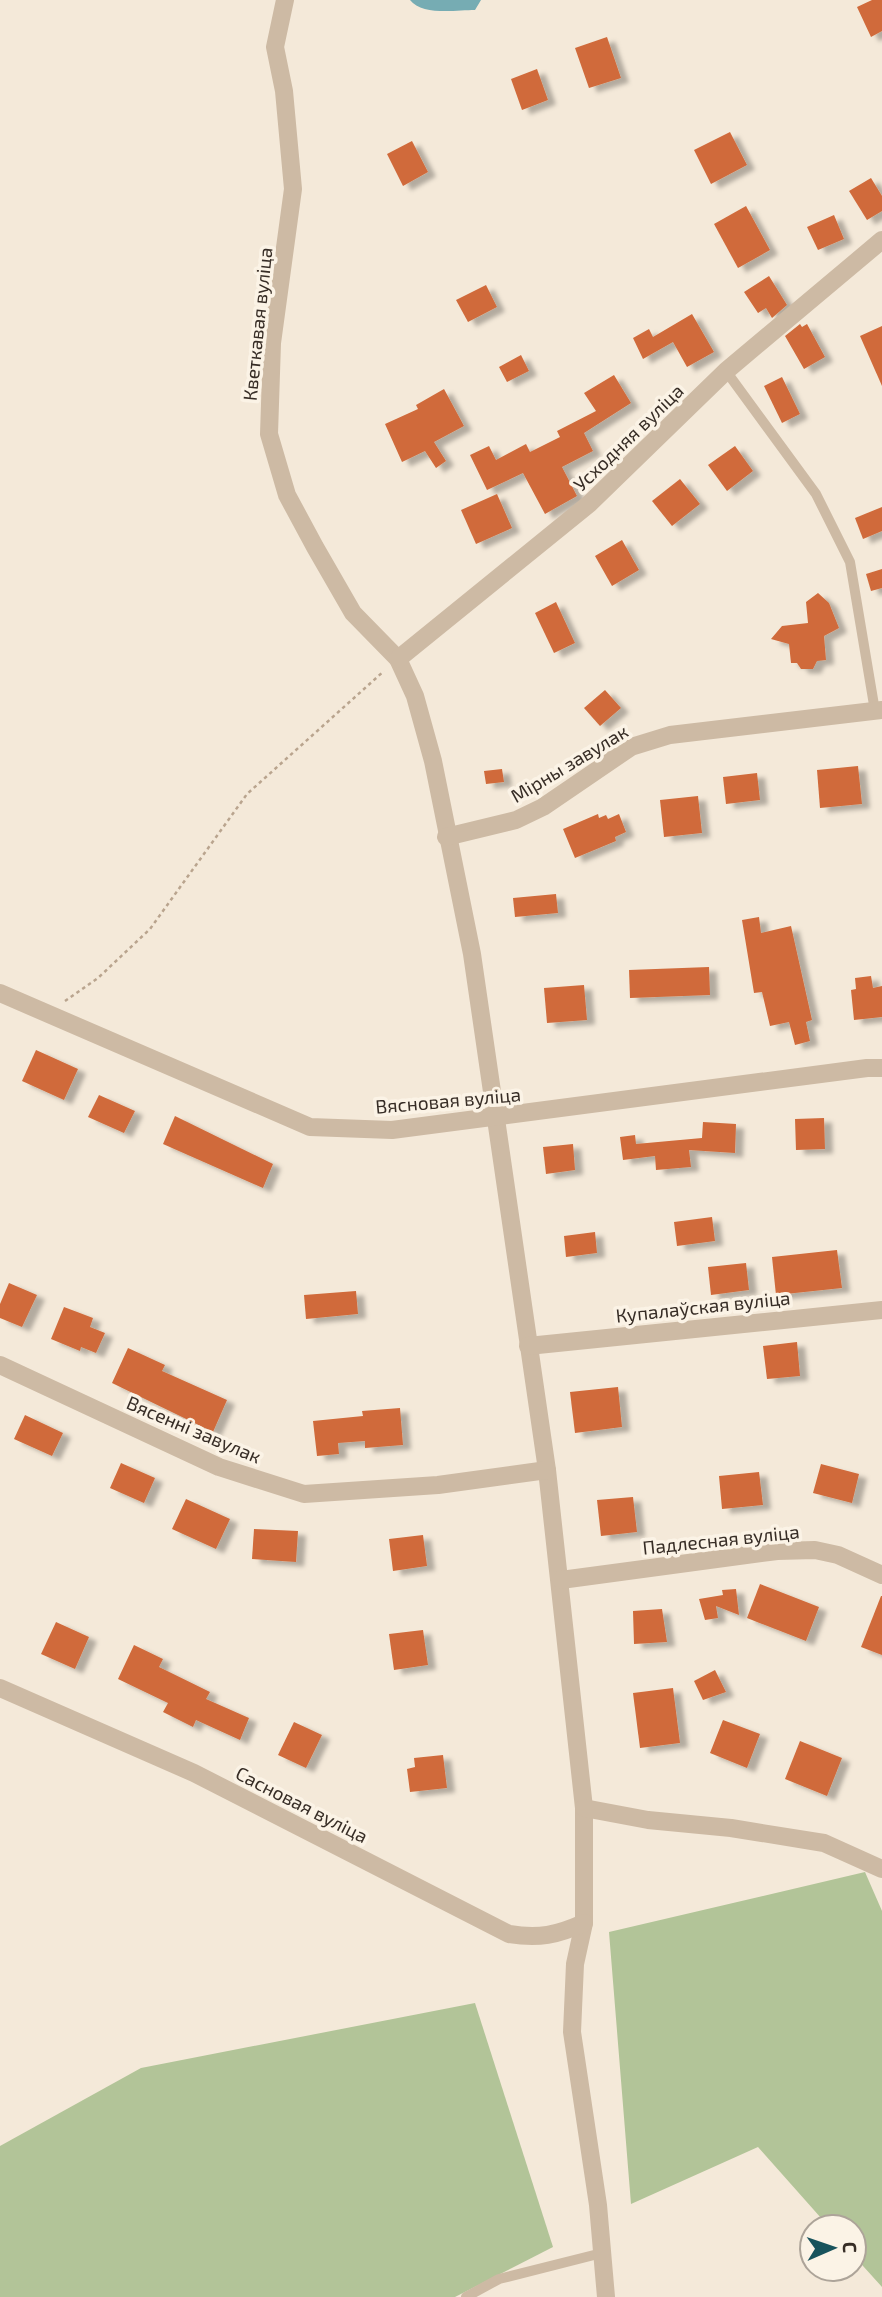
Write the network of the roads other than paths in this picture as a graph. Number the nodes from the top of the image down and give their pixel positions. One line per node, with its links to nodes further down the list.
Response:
1 (285, 0): 4 (street, Кветкавая вуліца)
2 (882, 240): 3 (street, Усходняя вуліца)
3 (726, 371): 4 (street, Усходняя вуліца); 5 (lane)
4 (398, 659): 6 (street, Кветкавая вуліца)
5 (879, 711): 6 (street, Мірны завулак)
6 (446, 838): 9 (street, Кветкавая вуліца)
7 (0, 993): 9 (street, Вясновая вуліца)
8 (882, 1068): 9 (street, Вясновая вуліца)
9 (495, 1119): 11 (street, Кветкавая вуліца)
10 (882, 1310): 11 (street, Купалаўская вуліца)
11 (528, 1346): 13 (street, Кветкавая вуліца)
12 (0, 1365): 13 (street, Вясенні завулак)
13 (547, 1470): 15 (street, Кветкавая вуліца)
14 (882, 1575): 15 (street, Падлесная вуліца)
15 (561, 1580): 17 (street, Кветкавая вуліца)
16 (0, 1688): 19 (street, Сасновая вуліца)
17 (584, 1808): 18 (street); 19 (street, Кветкавая вуліца)
18 (882, 1868)
19 (584, 1923): 20 (street, Кветкавая вуліца)
20 (602, 2253): 21 (lane); 22 (street, Кветкавая вуліца)
21 (466, 2297)
22 (606, 2297)

